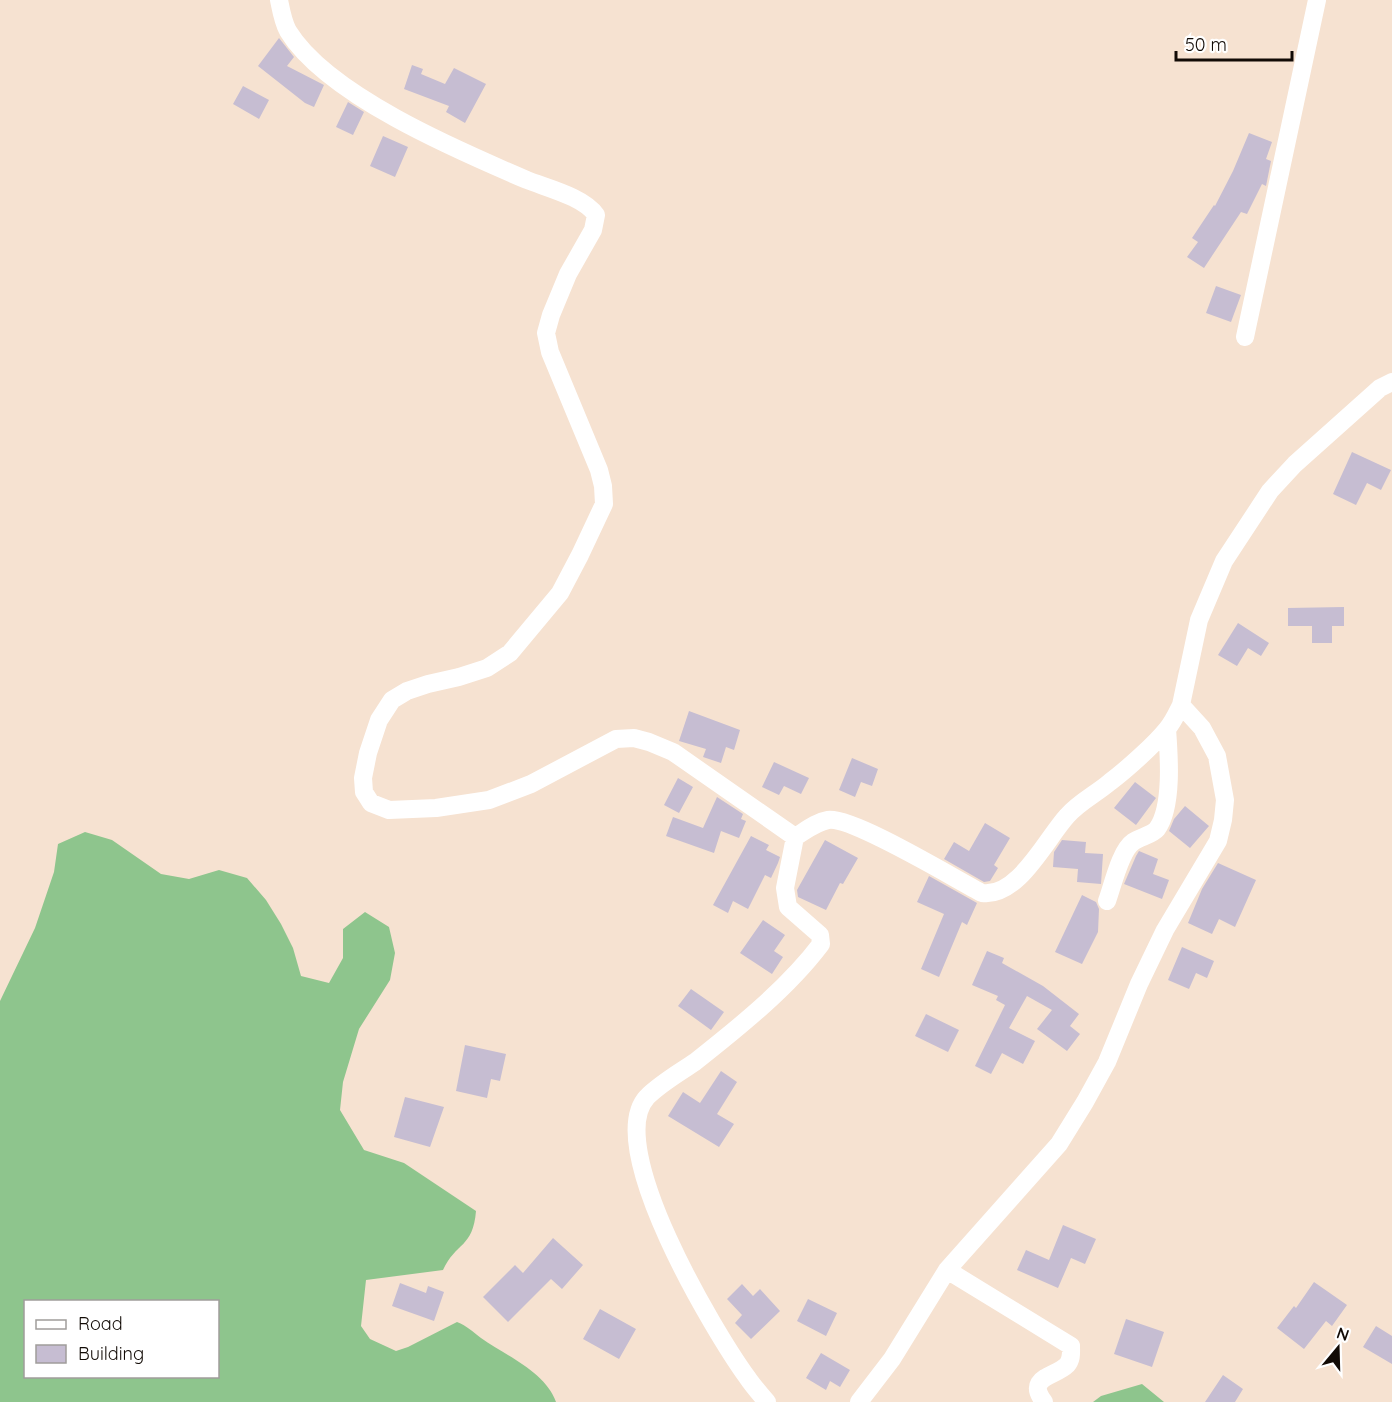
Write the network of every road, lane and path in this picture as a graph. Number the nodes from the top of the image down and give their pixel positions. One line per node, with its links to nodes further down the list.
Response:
1 (279, 0): 7 (street)
2 (1317, 0): 3 (street)
3 (1245, 337)
4 (1392, 382): 5 (street)
5 (1182, 705): 6 (street); 9 (street)
6 (1167, 729): 7 (street); 8 (street)
7 (795, 837): 10 (street)
8 (1107, 901)
9 (947, 1270): 11 (street); 12 (street)
10 (767, 1402)
11 (859, 1402)
12 (1044, 1402)

